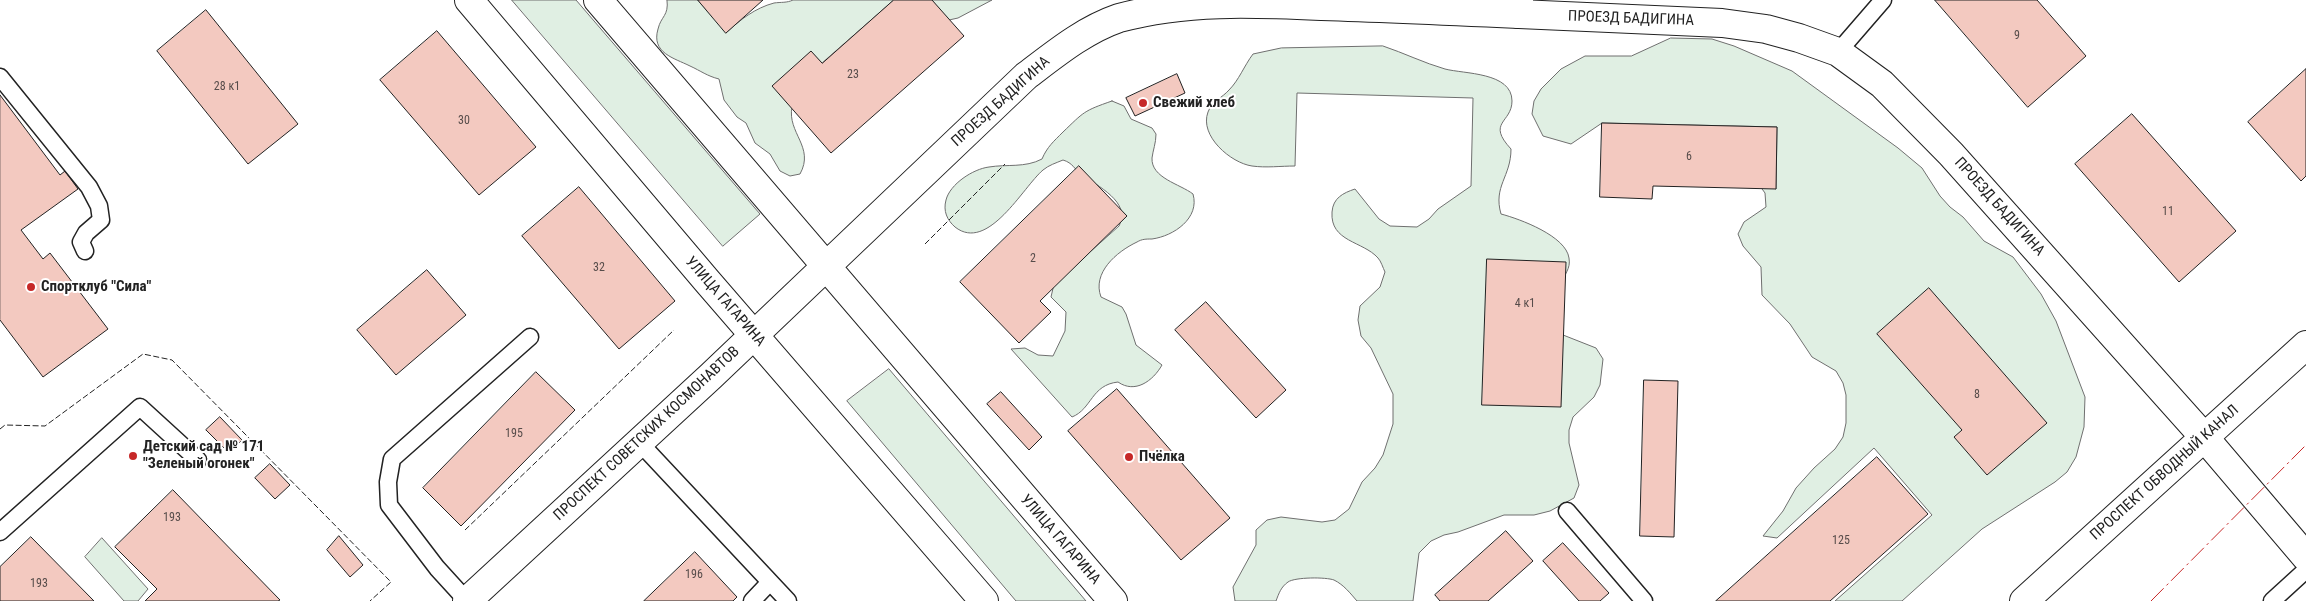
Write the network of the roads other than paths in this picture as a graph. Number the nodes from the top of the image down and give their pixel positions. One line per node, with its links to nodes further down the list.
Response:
1 (469, 0): 10 (main road, УЛИЦА ГАГАРИНА)
2 (598, 0): 9 (main road, УЛИЦА ГАГАРИНА)
3 (1207, 0): 5 (main road, ПРОЕЗД БАДИГИНА); 9 (main road, ПРОЕЗД БАДИГИНА)
4 (1882, 0): 6 (lane)
5 (1519, 7): 6 (main road, ПРОЕЗД БАДИГИНА)
6 (1838, 52): 13 (main road, ПРОЕЗД БАДИГИНА)
7 (0, 77): 8 (lane)
8 (85, 251)
9 (826, 266): 10 (main road, ПРОСПЕКТ СОВЕТСКИХ КОСМОНАВТОВ); 25 (main road, УЛИЦА ГАГАРИНА)
10 (754, 336): 14 (main road, ПРОСПЕКТ СОВЕТСКИХ КОСМОНАВТОВ); 24 (main road, УЛИЦА ГАГАРИНА)
11 (530, 337): 21 (lane)
12 (2306, 345): 13 (main road, ПРОСПЕКТ ОБВОДНЫЙ КАНАЛ)
13 (2204, 437): 18 (main road, ПРОЕЗД БАДИГИНА); 27 (main road, ПРОСПЕКТ ОБВОДНЫЙ КАНАЛ)
14 (639, 442): 20 (lane); 21 (main road, ПРОСПЕКТ СОВЕТСКИХ КОСМОНАВТОВ)
15 (198, 460): 17 (lane)
16 (1567, 511): 26 (lane)
17 (0, 532)
18 (2306, 557)
19 (2306, 570): 28 (lane)
20 (770, 582): 22 (lane); 23 (lane)
21 (467, 601)
22 (752, 601)
23 (788, 601)
24 (984, 601)
25 (1113, 601)
26 (1644, 601)
27 (2024, 601)
28 (2272, 601)

